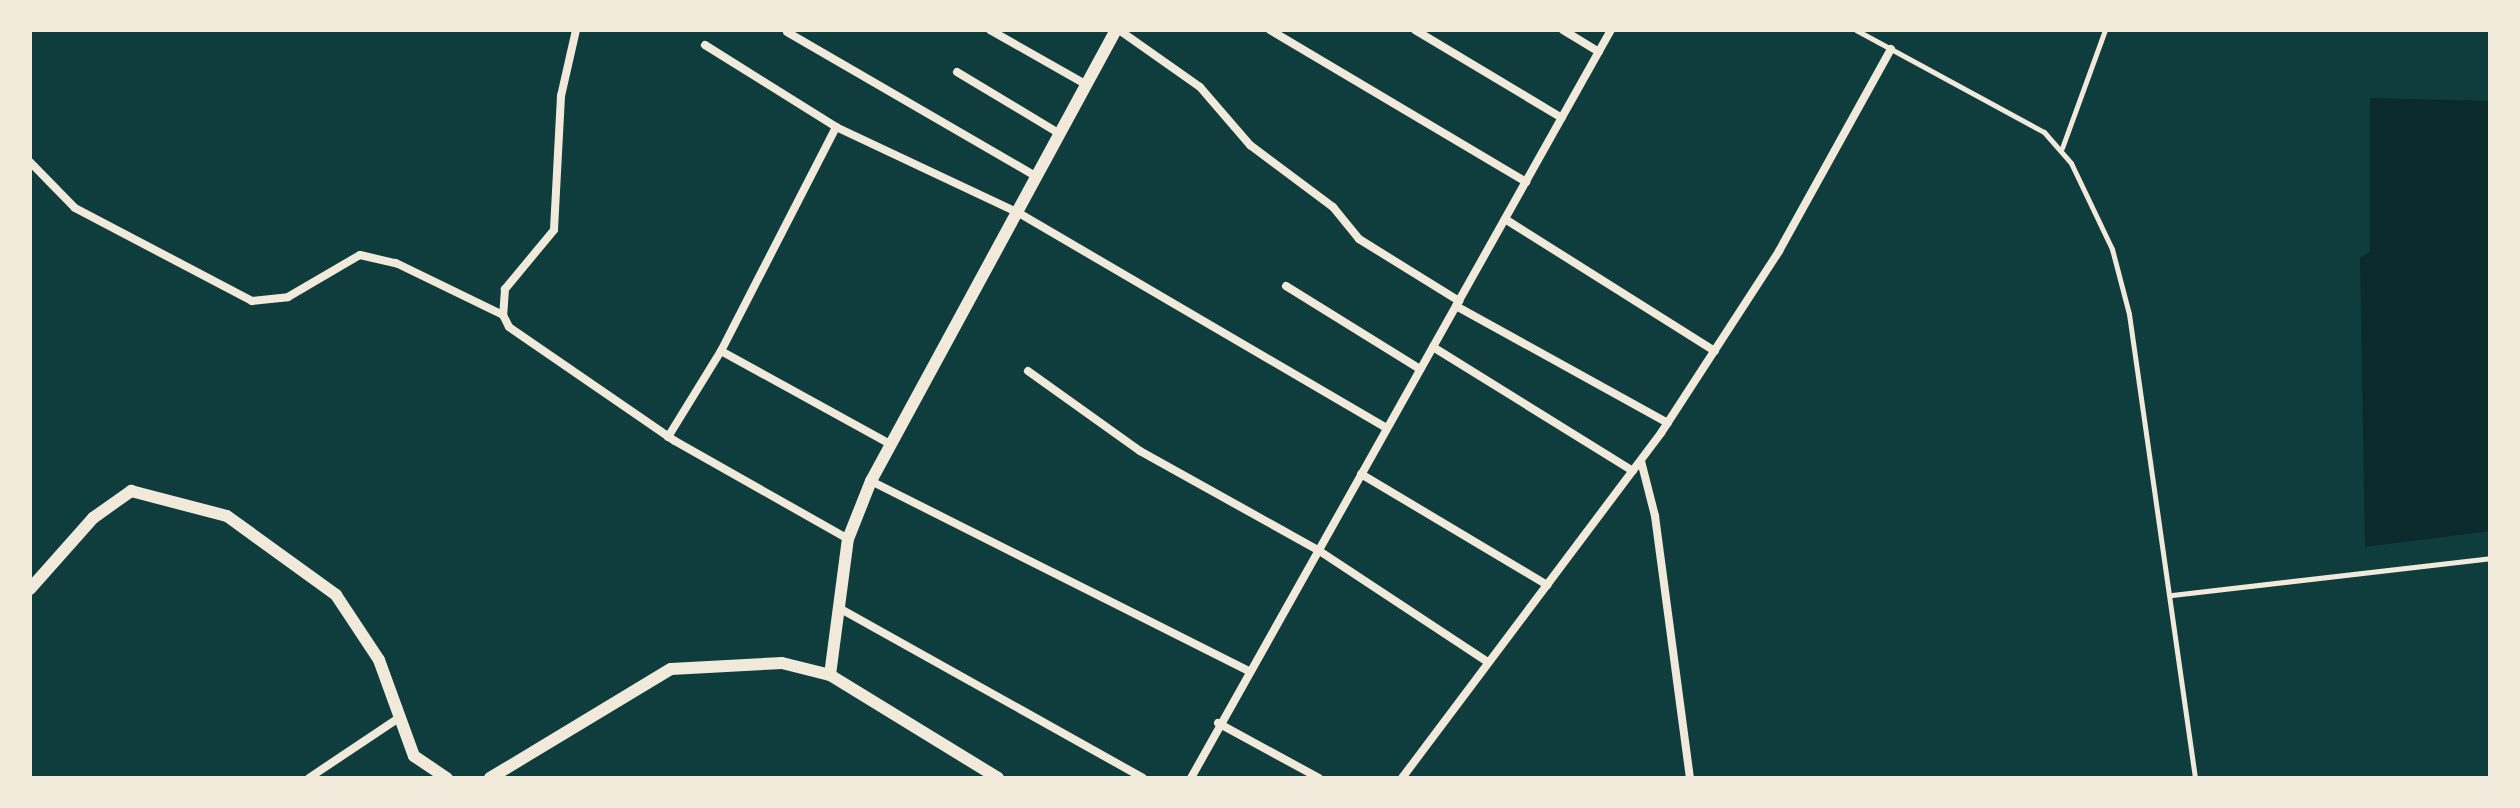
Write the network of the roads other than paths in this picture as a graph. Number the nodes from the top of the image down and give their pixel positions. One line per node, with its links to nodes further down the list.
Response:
1 (576, 30): 27 (street)
2 (990, 30): 15 (street)
3 (1118, 30): 15 (street); 26 (street)
4 (1270, 30): 22 (street)
5 (1415, 30): 16 (street)
6 (1563, 30): 13 (street)
7 (1611, 30): 13 (street)
8 (1856, 30): 12 (lane)
9 (2105, 30): 19 (lane)
10 (787, 32): 21 (street)
11 (705, 45): 17 (street)
12 (1891, 49): 19 (lane); 30 (street)
13 (1599, 52): 16 (street)
14 (957, 72): 18 (street)
15 (1087, 85): 18 (street)
16 (1562, 118): 22 (street)
17 (836, 127): 23 (street); 29 (street)
18 (1060, 134): 21 (street)
19 (2062, 148): 46 (lane)
20 (30, 162): 27 (street)
21 (1037, 177): 23 (street)
22 (1526, 182): 24 (street)
23 (1017, 212): 34 (street); 36 (street)
24 (1505, 219): 26 (street); 30 (street)
25 (1286, 286): 31 (street)
26 (1457, 303): 28 (street); 33 (street)
27 (503, 315): 35 (street)
28 (1433, 347): 31 (street); 38 (street)
29 (721, 351): 35 (street); 36 (street)
30 (1715, 351): 33 (street)
31 (1420, 369): 34 (street)
32 (1028, 371): 42 (street)
33 (1668, 423): 37 (street)
34 (1387, 428): 39 (street)
35 (668, 437): 41 (street)
36 (892, 445): 40 (street)
37 (1641, 461): 38 (street); 61 (street)
38 (1633, 471): 44 (street)
39 (1361, 474): 42 (street); 44 (street)
40 (871, 481): 41 (street); 49 (street)
41 (848, 539): 47 (street)
42 (1318, 550): 48 (street); 49 (street)
43 (2490, 558): 46 (lane)
44 (1547, 585): 48 (street)
45 (30, 589): 51 (street)
46 (2172, 595): 62 (lane)
47 (839, 608): 50 (street); 57 (street)
48 (1488, 662): 60 (street)
49 (1248, 671): 52 (street)
50 (830, 675): 55 (street); 56 (street)
51 (400, 717): 53 (street); 54 (street)
52 (1218, 723): 58 (street); 59 (street)
53 (309, 778)
54 (447, 778)
55 (490, 778)
56 (998, 778)
57 (1143, 778)
58 (1191, 778)
59 (1319, 778)
60 (1402, 778)
61 (1690, 778)
62 (2195, 778)

